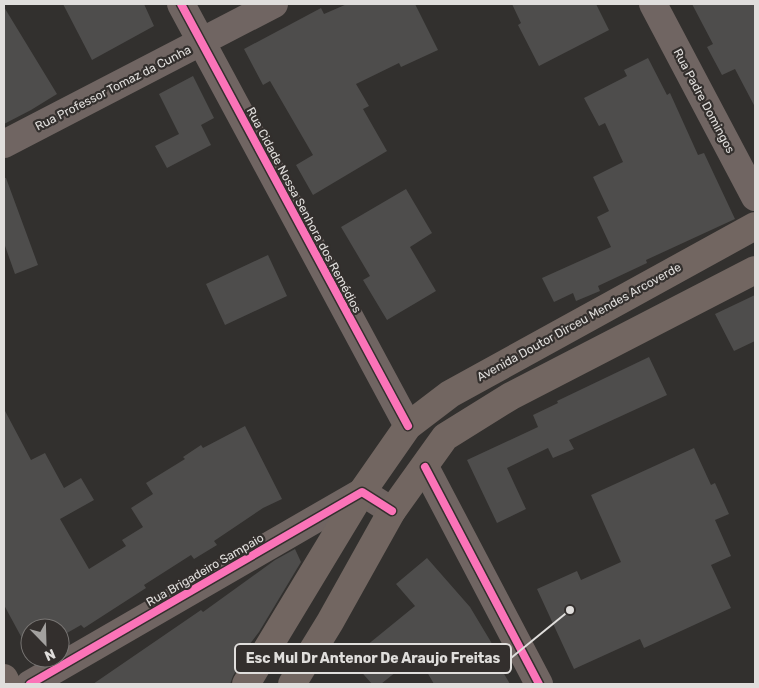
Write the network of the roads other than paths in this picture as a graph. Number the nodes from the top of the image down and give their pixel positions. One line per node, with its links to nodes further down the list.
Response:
1 (181, 4): 4 (street, Rua Cidade Nossa Senhora dos Remédios)
2 (274, 4): 4 (street, Rua Professor Tomaz da Cunha)
3 (653, 4): 6 (street, Rua Padre Domingos)
4 (201, 42): 5 (street, Rua Professor Tomaz da Cunha); 11 (street, Rua Cidade Nossa Senhora dos Remédios)
5 (4, 144)
6 (755, 197)
7 (755, 226): 9 (main road, Avenida Doutor Dirceu Mendes Arcoverde)
8 (755, 270): 10 (main road)
9 (493, 370): 10 (main road); 11 (main road, Avenida Doutor Dirceu Mendes Arcoverde)
10 (511, 396): 12 (main road)
11 (408, 426): 13 (main road, Avenida Doutor Dirceu Mendes Arcoverde)
12 (425, 467): 14 (main road); 22 (street)
13 (362, 492): 14 (street); 15 (main road, Avenida Doutor Dirceu Mendes Arcoverde); 19 (street, Rua Brigadeiro Sampaio)
14 (392, 511): 16 (main road)
15 (294, 605): 16 (main road); 20 (main road, Avenida Doutor Dirceu Mendes Arcoverde)
16 (330, 622): 21 (main road)
17 (4, 678): 18 (main road)
18 (7, 684)
19 (30, 684)
20 (246, 684)
21 (292, 684)
22 (539, 684)

